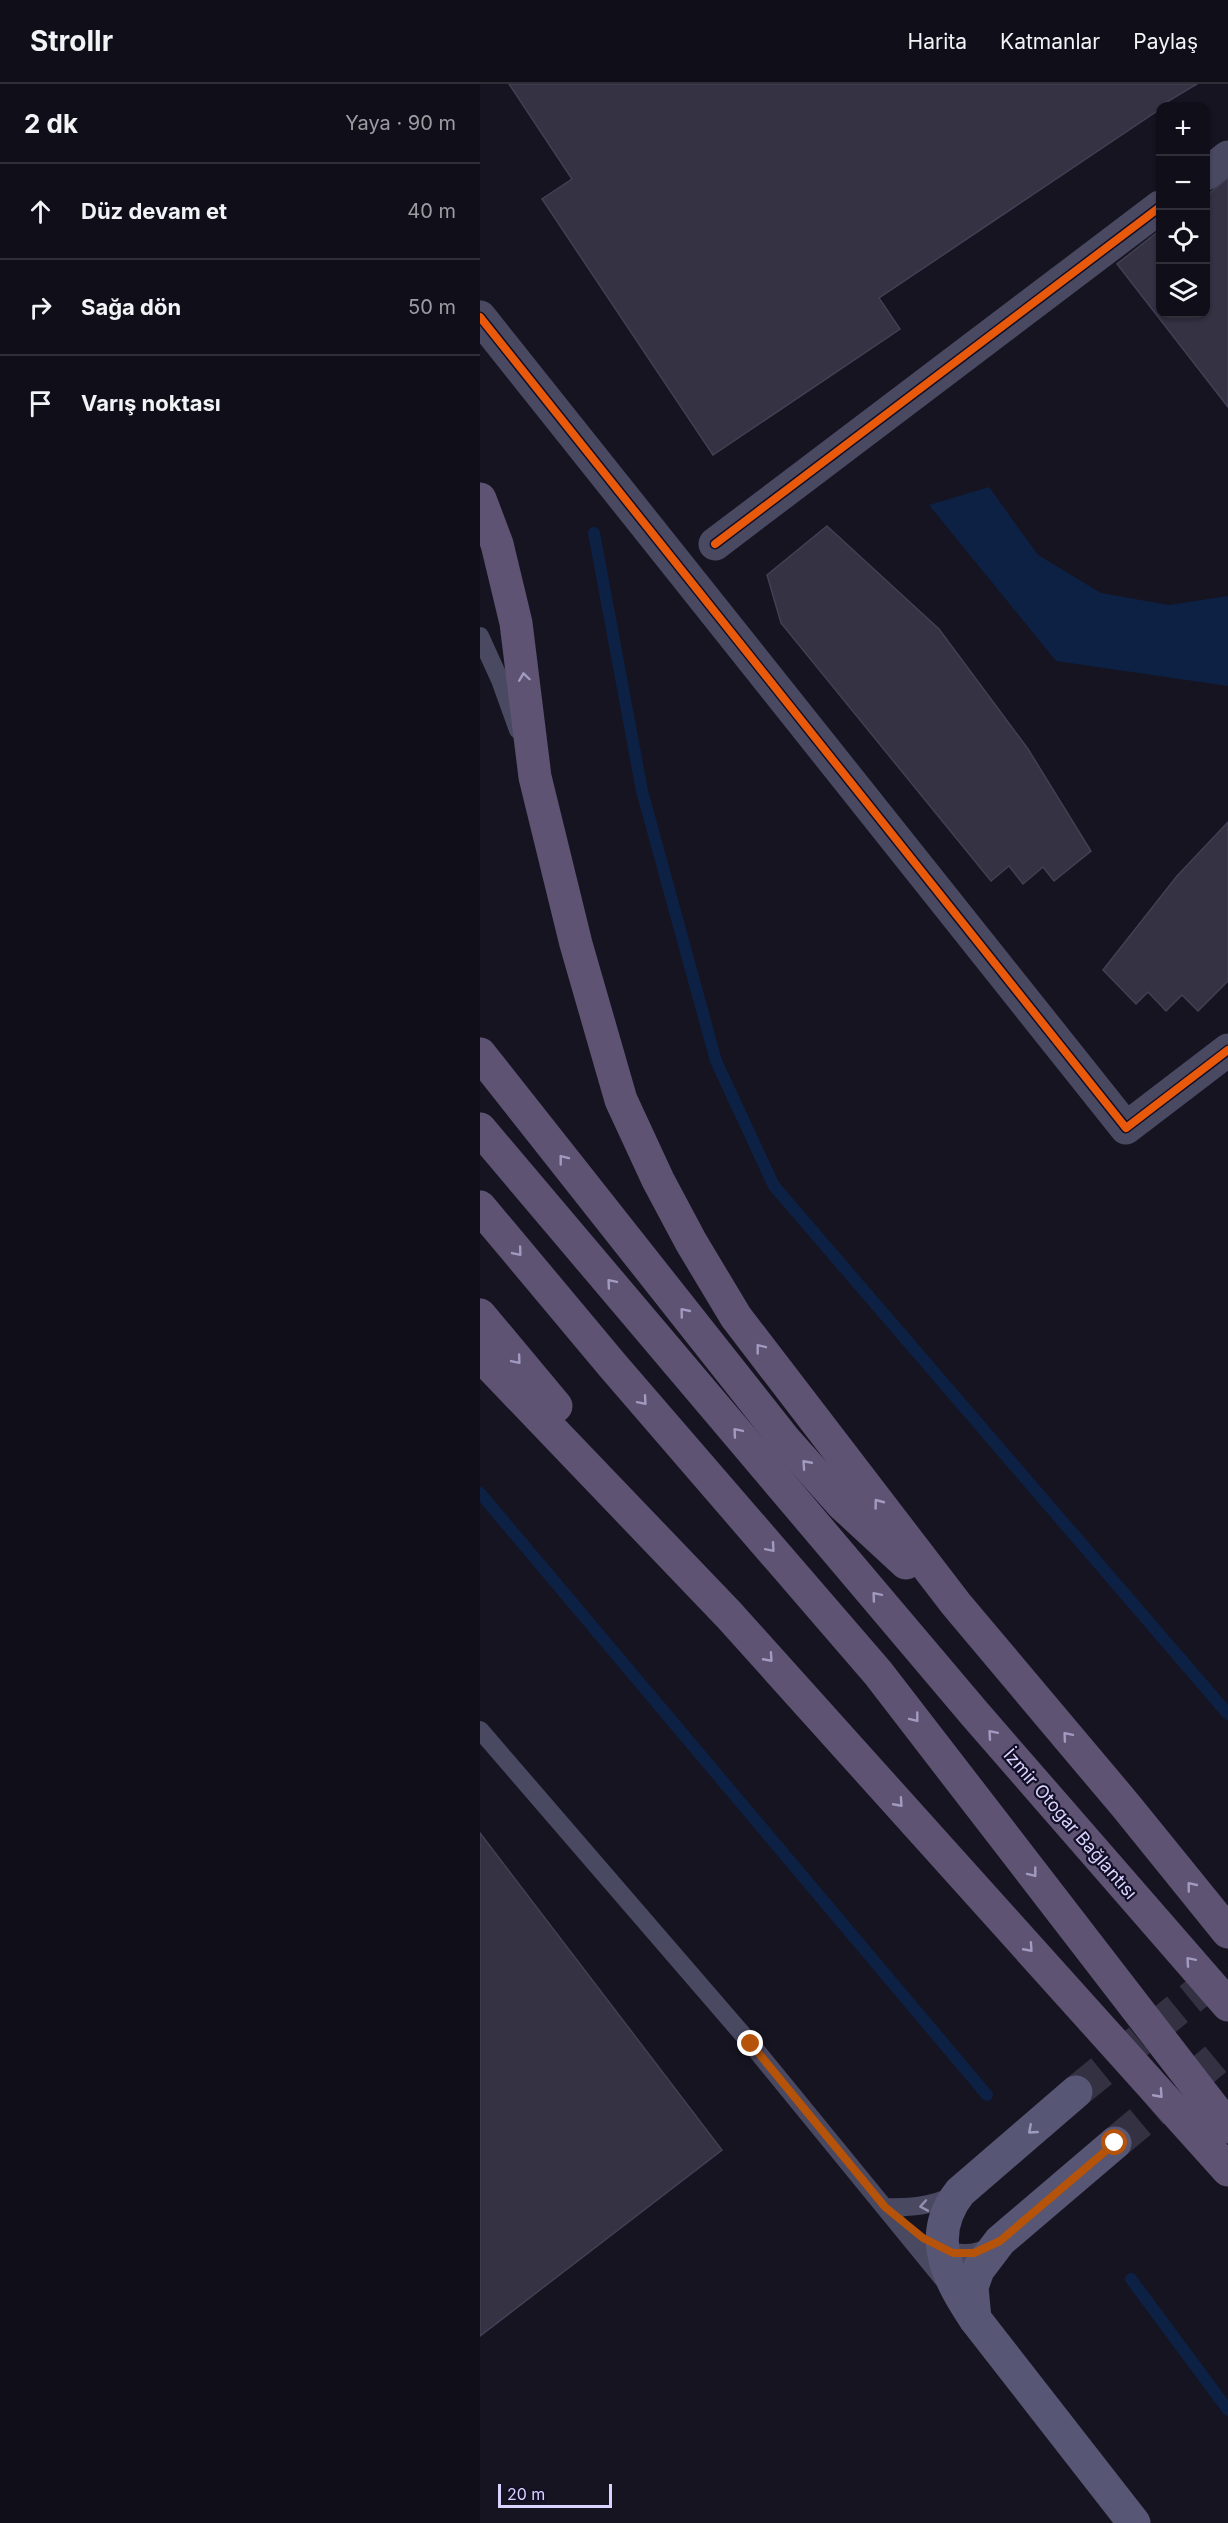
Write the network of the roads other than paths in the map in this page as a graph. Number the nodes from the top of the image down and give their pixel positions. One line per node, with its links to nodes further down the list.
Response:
1 (1228, 157): 2 (street)
2 (1210, 171)
3 (1157, 210): 6 (street)
4 (480, 317): 9 (street)
5 (480, 499): 8 (main road, one-way to 5)
6 (715, 544)
7 (480, 636): 8 (lane)
8 (535, 777): 15 (main road, one-way to 8)
9 (1228, 1050)
10 (480, 1054): 15 (main road, one-way to 10)
11 (480, 1129): 19 (main road, İzmir Otogar Bağlantısı, one-way to 11)
12 (480, 1207): 21 (main road, one-way to 21)
13 (480, 1314): 16 (main road, one-way to 16)
14 (480, 1356): 16 (main road)
15 (956, 1604): 18 (main road, one-way to 15)
16 (729, 1615): 23 (main road, one-way to 23)
17 (480, 1730): 25 (lane)
18 (1228, 1932)
19 (1228, 2005)
20 (1076, 2092): 24 (main road, one-way to 24)
21 (1228, 2127)
22 (1115, 2143): 26 (main road)
23 (1228, 2170)
24 (960, 2192): 25 (lane, one-way to 25); 27 (main road)
25 (885, 2207): 27 (lane); 28 (lane)
26 (1000, 2241): 27 (lane); 28 (main road)
27 (943, 2249): 28 (main road)
28 (975, 2319): 29 (main road)
29 (1134, 2523)

